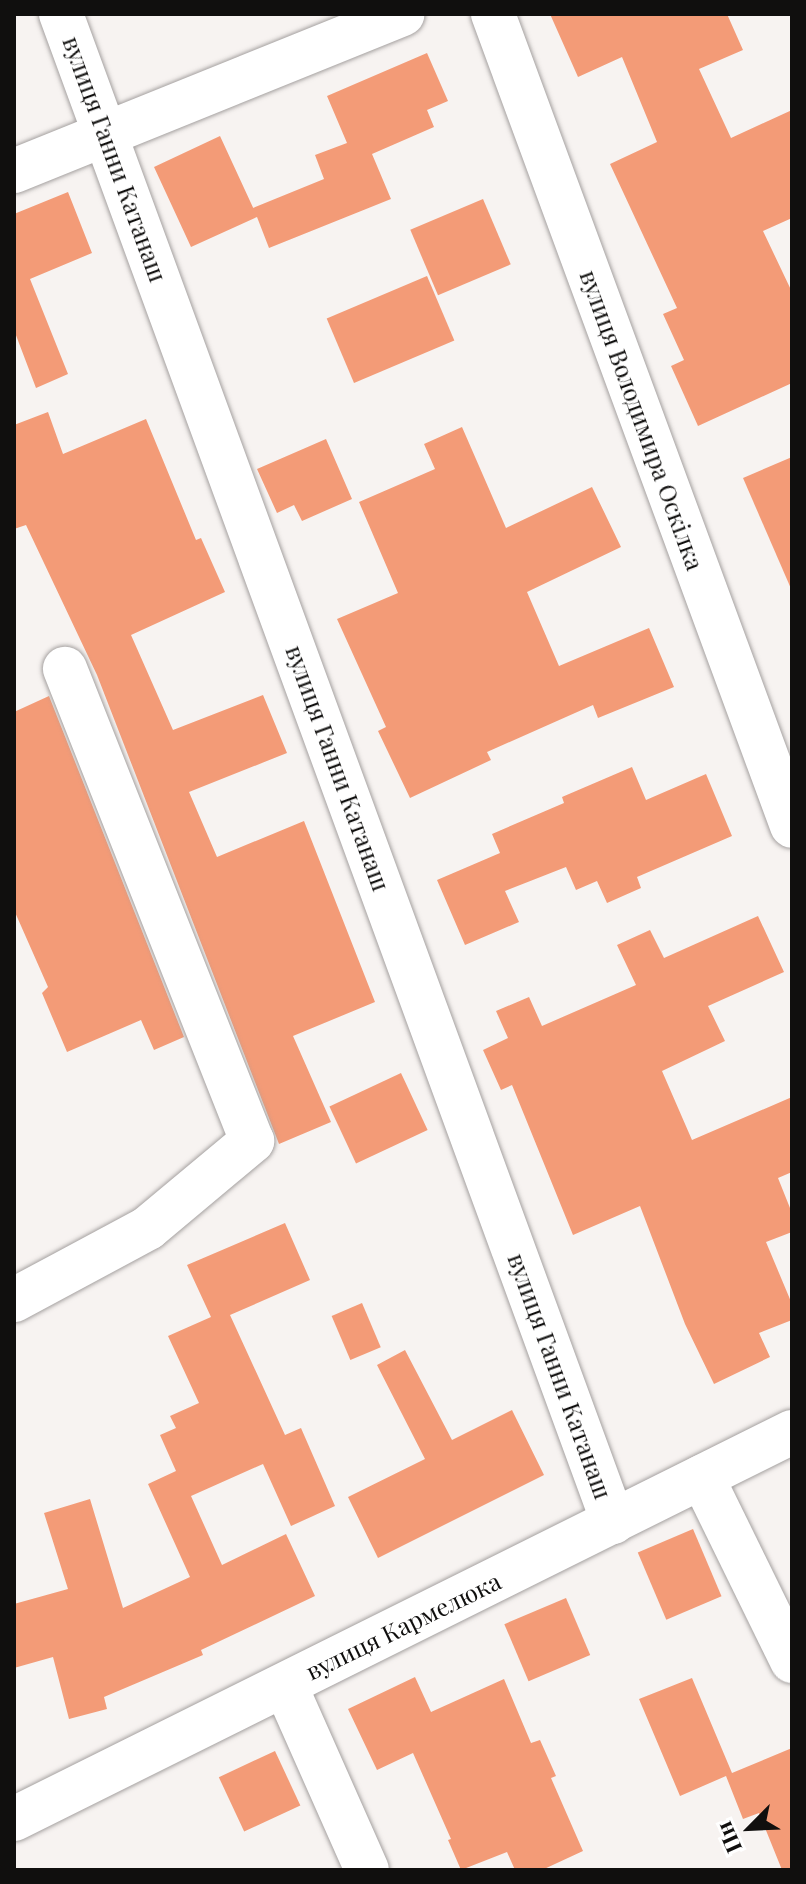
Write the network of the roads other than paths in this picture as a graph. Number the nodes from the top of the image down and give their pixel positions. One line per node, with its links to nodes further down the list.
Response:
1 (61, 14): 4 (street, вулиця Ганни Катанаш)
2 (402, 14): 4 (street)
3 (493, 14): 7 (street, вулиця Володимира Оскілка)
4 (106, 133): 5 (street); 11 (street, вулиця Ганни Катанаш)
5 (14, 171)
6 (65, 669): 8 (street)
7 (792, 826)
8 (14, 1300)
9 (792, 1432): 10 (street, вулиця Кармелюка)
10 (702, 1477): 11 (street, вулиця Кармелюка); 12 (street)
11 (613, 1522): 13 (street, вулиця Кармелюка)
12 (792, 1661)
13 (285, 1685): 14 (street, вулиця Кармелюка); 15 (street)
14 (14, 1819)
15 (367, 1870)

